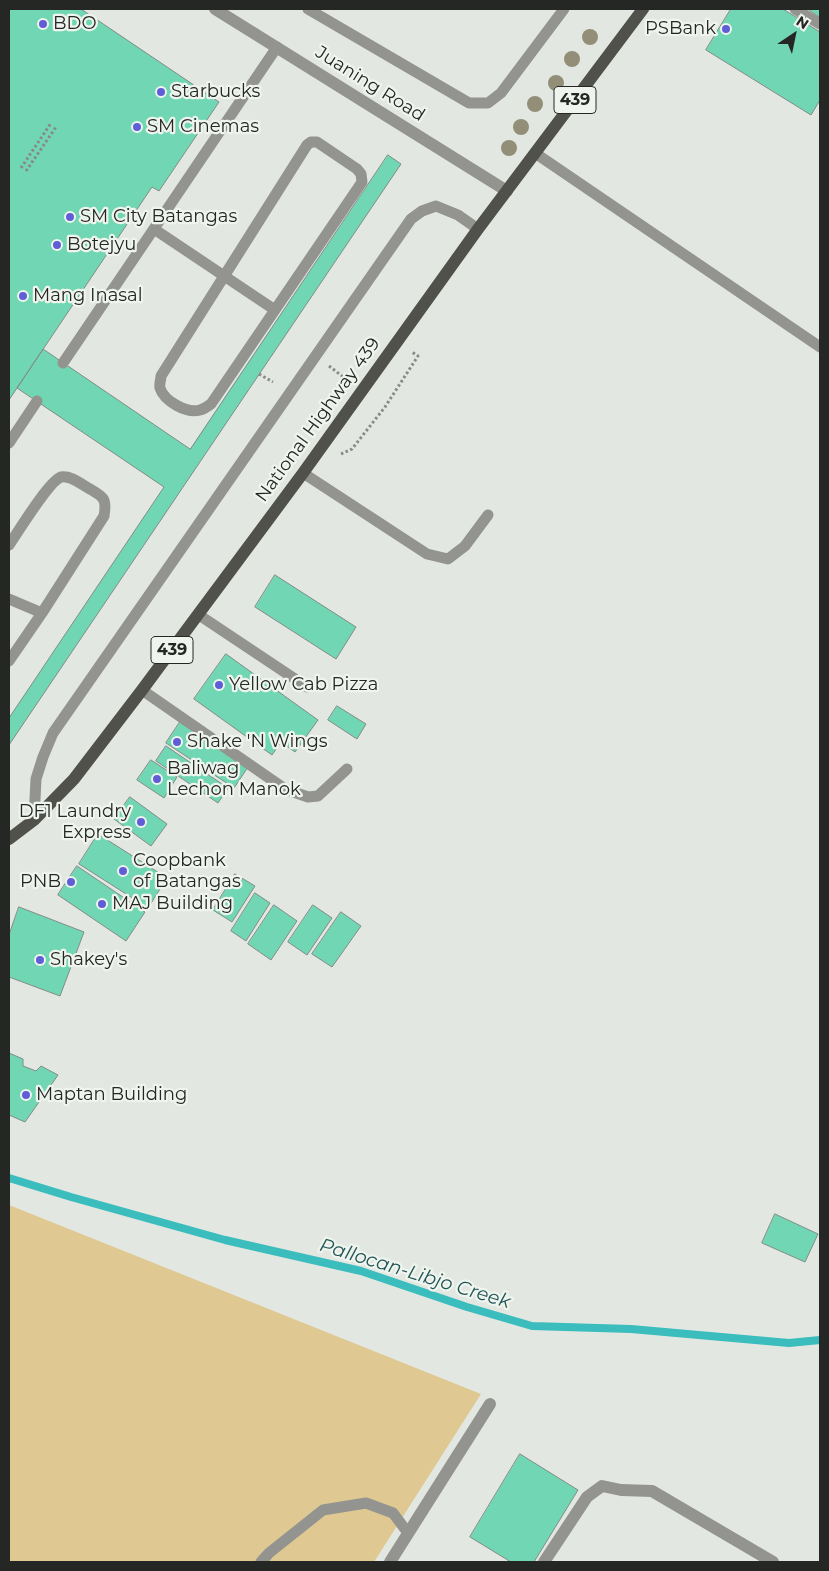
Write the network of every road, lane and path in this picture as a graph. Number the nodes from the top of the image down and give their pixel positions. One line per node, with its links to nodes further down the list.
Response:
1 (215, 9): 7 (street, Juaning Road)
2 (308, 9): 3 (lane)
3 (564, 9)
4 (643, 9): 10 (main road, National Highway 439 / 439)
5 (795, 9): 6 (lane)
6 (820, 24)
7 (277, 47): 13 (street, Juaning Road); 14 (lane)
8 (52, 123): 11 (path)
9 (56, 127): 12 (path)
10 (535, 153): 13 (main road, National Highway 439 / 439); 18 (lane)
11 (21, 168)
12 (26, 171)
13 (507, 191): 15 (main road, National Highway 439 / 439)
14 (154, 229): 16 (lane); 21 (lane)
15 (478, 229): 30 (main road, National Highway 439 / 439); 40 (lane)
16 (224, 277): 17 (lane); 17 (lane); 17 (lane)
17 (275, 310)
18 (820, 347)
19 (418, 356): 27 (path)
20 (322, 362): 24 (path)
21 (63, 363)
22 (259, 374): 23 (path)
23 (273, 382)
24 (354, 384)
25 (37, 401): 28 (lane)
26 (377, 401): 27 (path)
27 (385, 407): 29 (path)
28 (9, 443)
29 (352, 449)
30 (302, 473): 31 (lane); 35 (main road, National Highway 439 / 439)
31 (488, 514)
32 (9, 544): 34 (lane)
33 (9, 599): 34 (lane)
34 (42, 613): 36 (lane)
35 (199, 615): 37 (lane); 38 (main road, National Highway 439 / 439)
36 (9, 661)
37 (307, 687)
38 (142, 690): 39 (lane); 40 (main road, National Highway 439 / 439)
39 (347, 769)
40 (34, 820): 41 (main road, National Highway 439 / 439)
41 (9, 839)
42 (490, 1404): 43 (street)
43 (408, 1533): 45 (lane); 46 (street)
44 (547, 1561): 47 (street)
45 (261, 1562)
46 (390, 1562)
47 (773, 1562)

